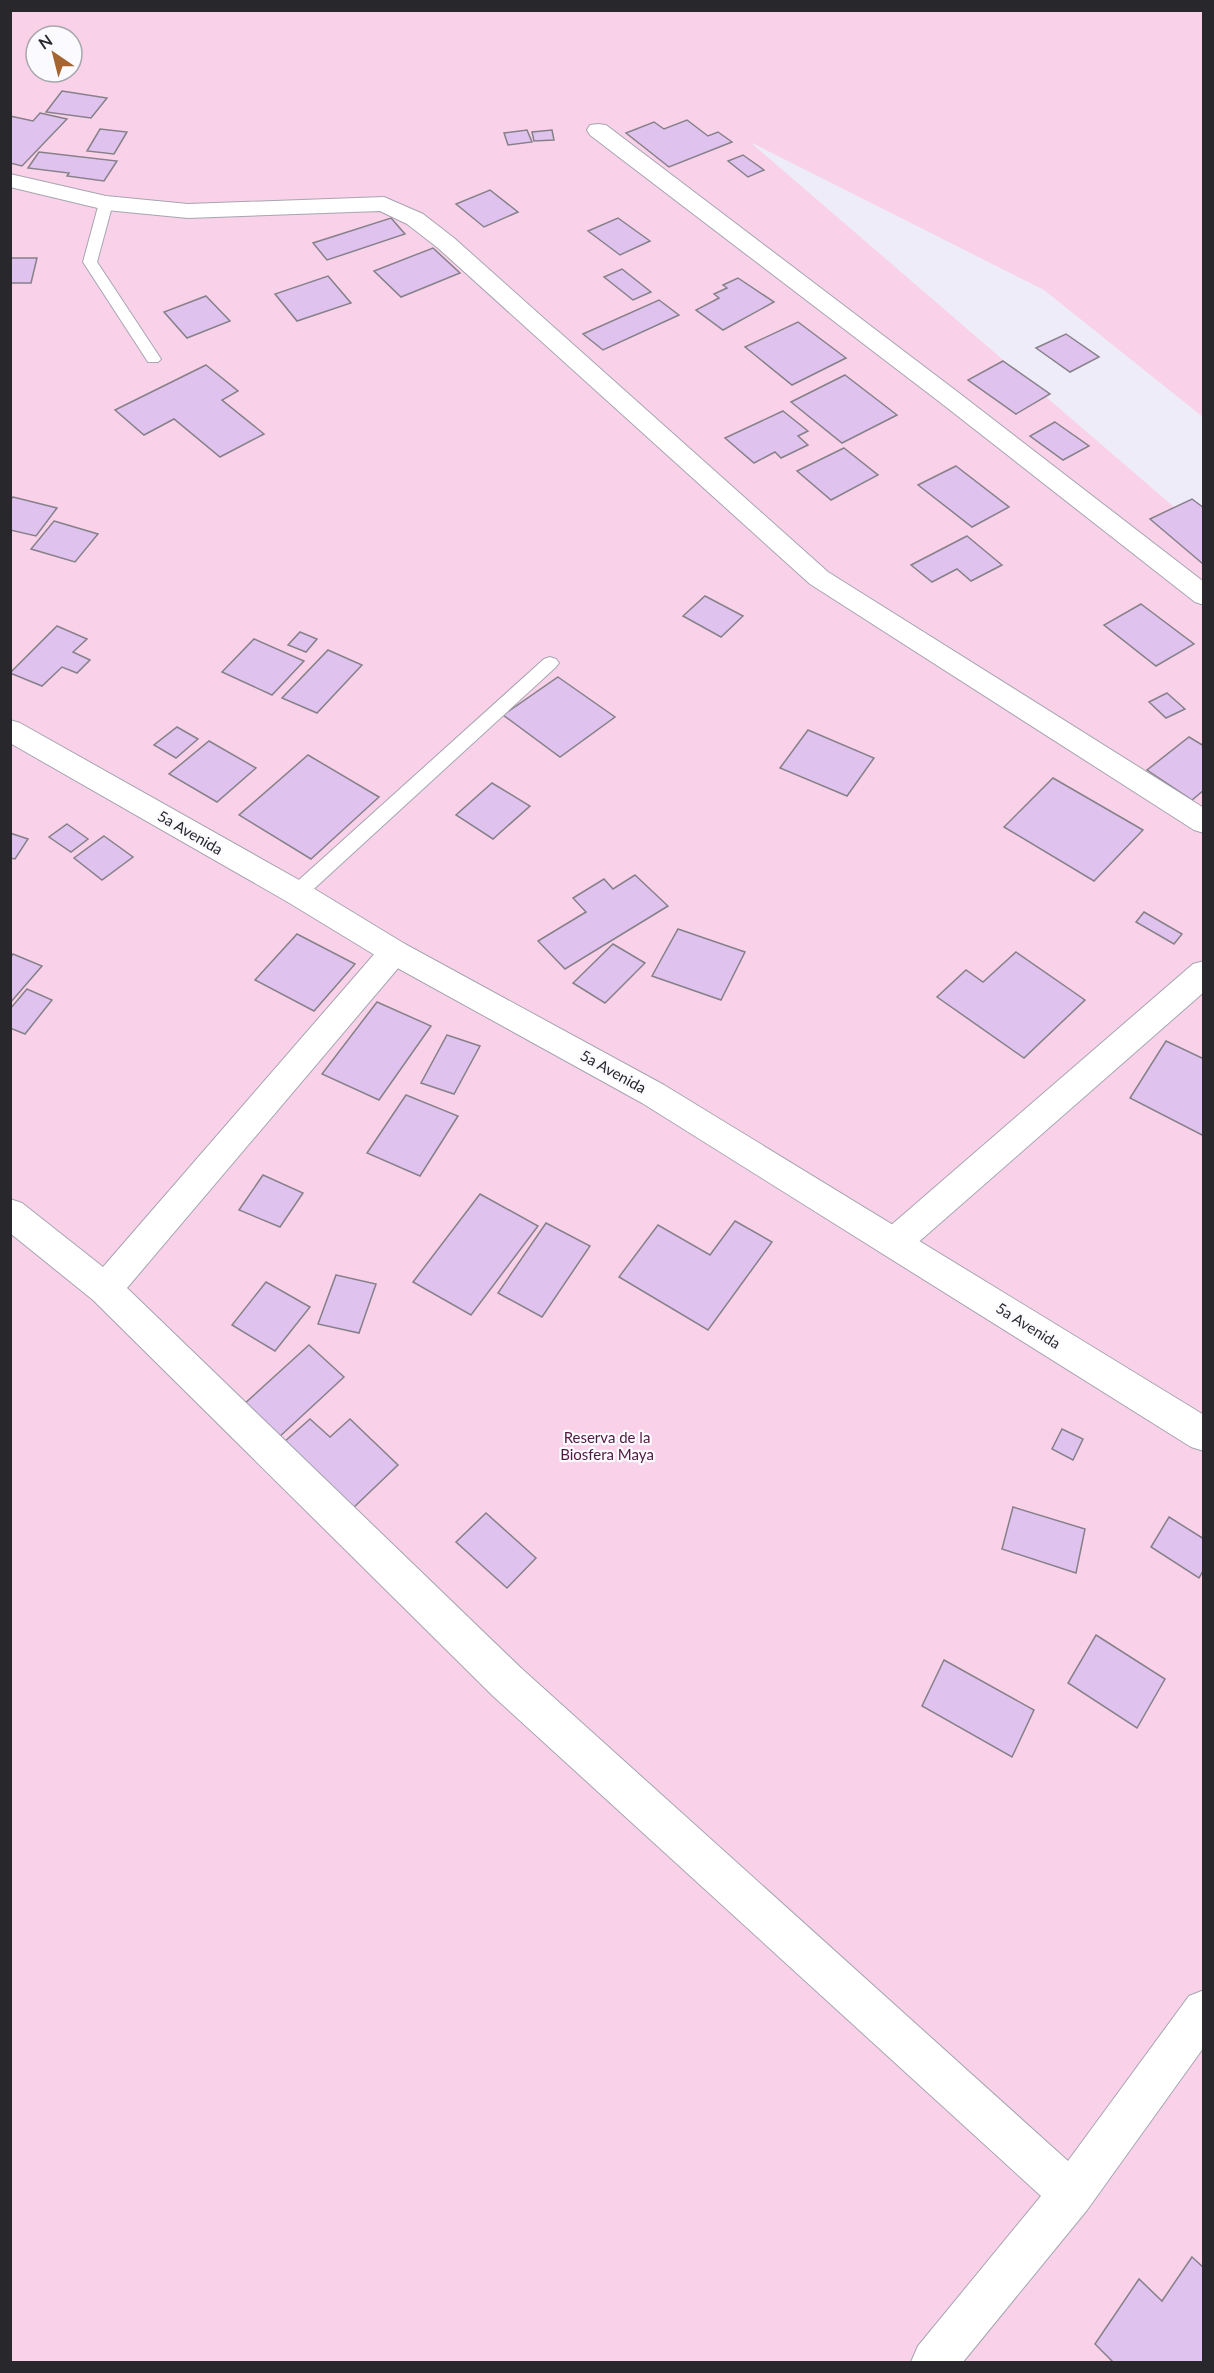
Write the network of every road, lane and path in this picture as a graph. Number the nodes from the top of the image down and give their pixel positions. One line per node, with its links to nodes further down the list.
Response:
1 (598, 130): 5 (street)
2 (10, 180): 3 (street)
3 (106, 203): 4 (lane); 8 (street)
4 (153, 359)
5 (1203, 596)
6 (550, 663): 9 (lane)
7 (10, 730): 9 (street, 5a Avenida)
8 (1203, 822)
9 (297, 893): 10 (street, 5a Avenida)
10 (394, 952): 13 (street, 5a Avenida); 14 (street)
11 (1203, 973): 13 (street)
12 (10, 1213): 14 (street)
13 (894, 1243): 15 (street, 5a Avenida)
14 (105, 1289): 17 (street)
15 (1202, 1432)
16 (1203, 2011): 17 (street)
17 (1071, 2194): 18 (street)
18 (934, 2362)

